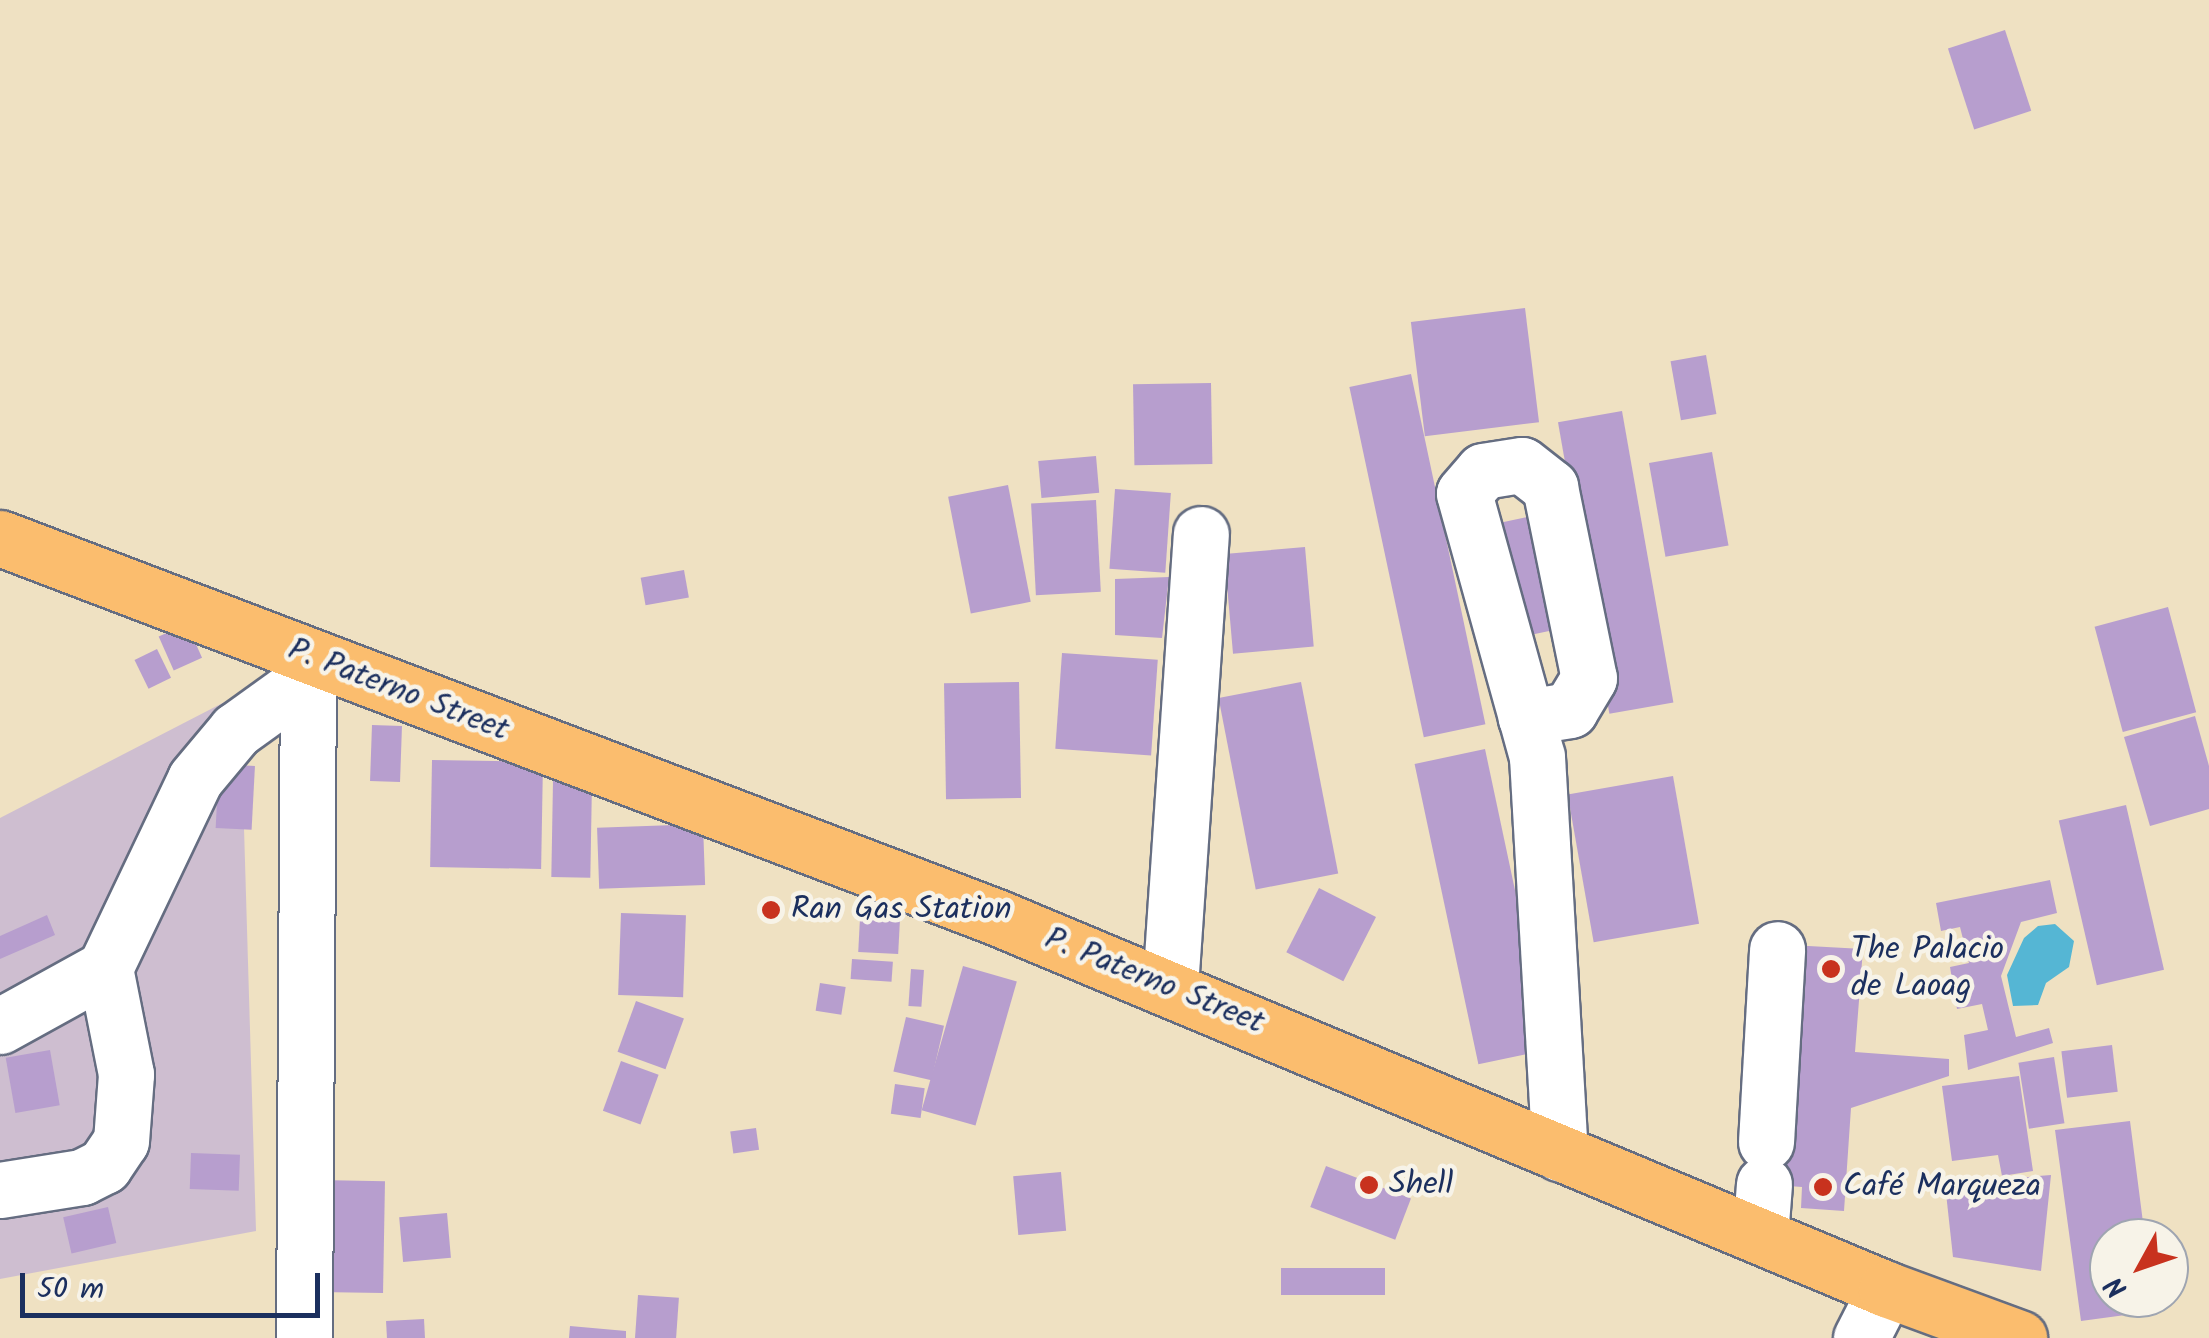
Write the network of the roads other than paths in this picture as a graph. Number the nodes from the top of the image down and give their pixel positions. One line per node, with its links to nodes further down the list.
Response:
1 (1201, 534): 7 (street)
2 (0, 538): 3 (main road, P. Paterno Street)
3 (308, 668): 6 (street); 7 (main road, P. Paterno Street); 13 (street)
4 (1526, 717): 9 (street)
5 (1777, 948): 10 (street)
6 (105, 968): 8 (street); 11 (street)
7 (1170, 987): 9 (main road, P. Paterno Street)
8 (0, 1026)
9 (1560, 1153): 10 (main road, P. Paterno Street)
10 (1763, 1188): 12 (main road, P. Paterno Street)
11 (0, 1190)
12 (1886, 1289): 14 (street); 15 (main road, P. Paterno Street)
13 (304, 1338)
14 (1861, 1338)
15 (2020, 1338)

